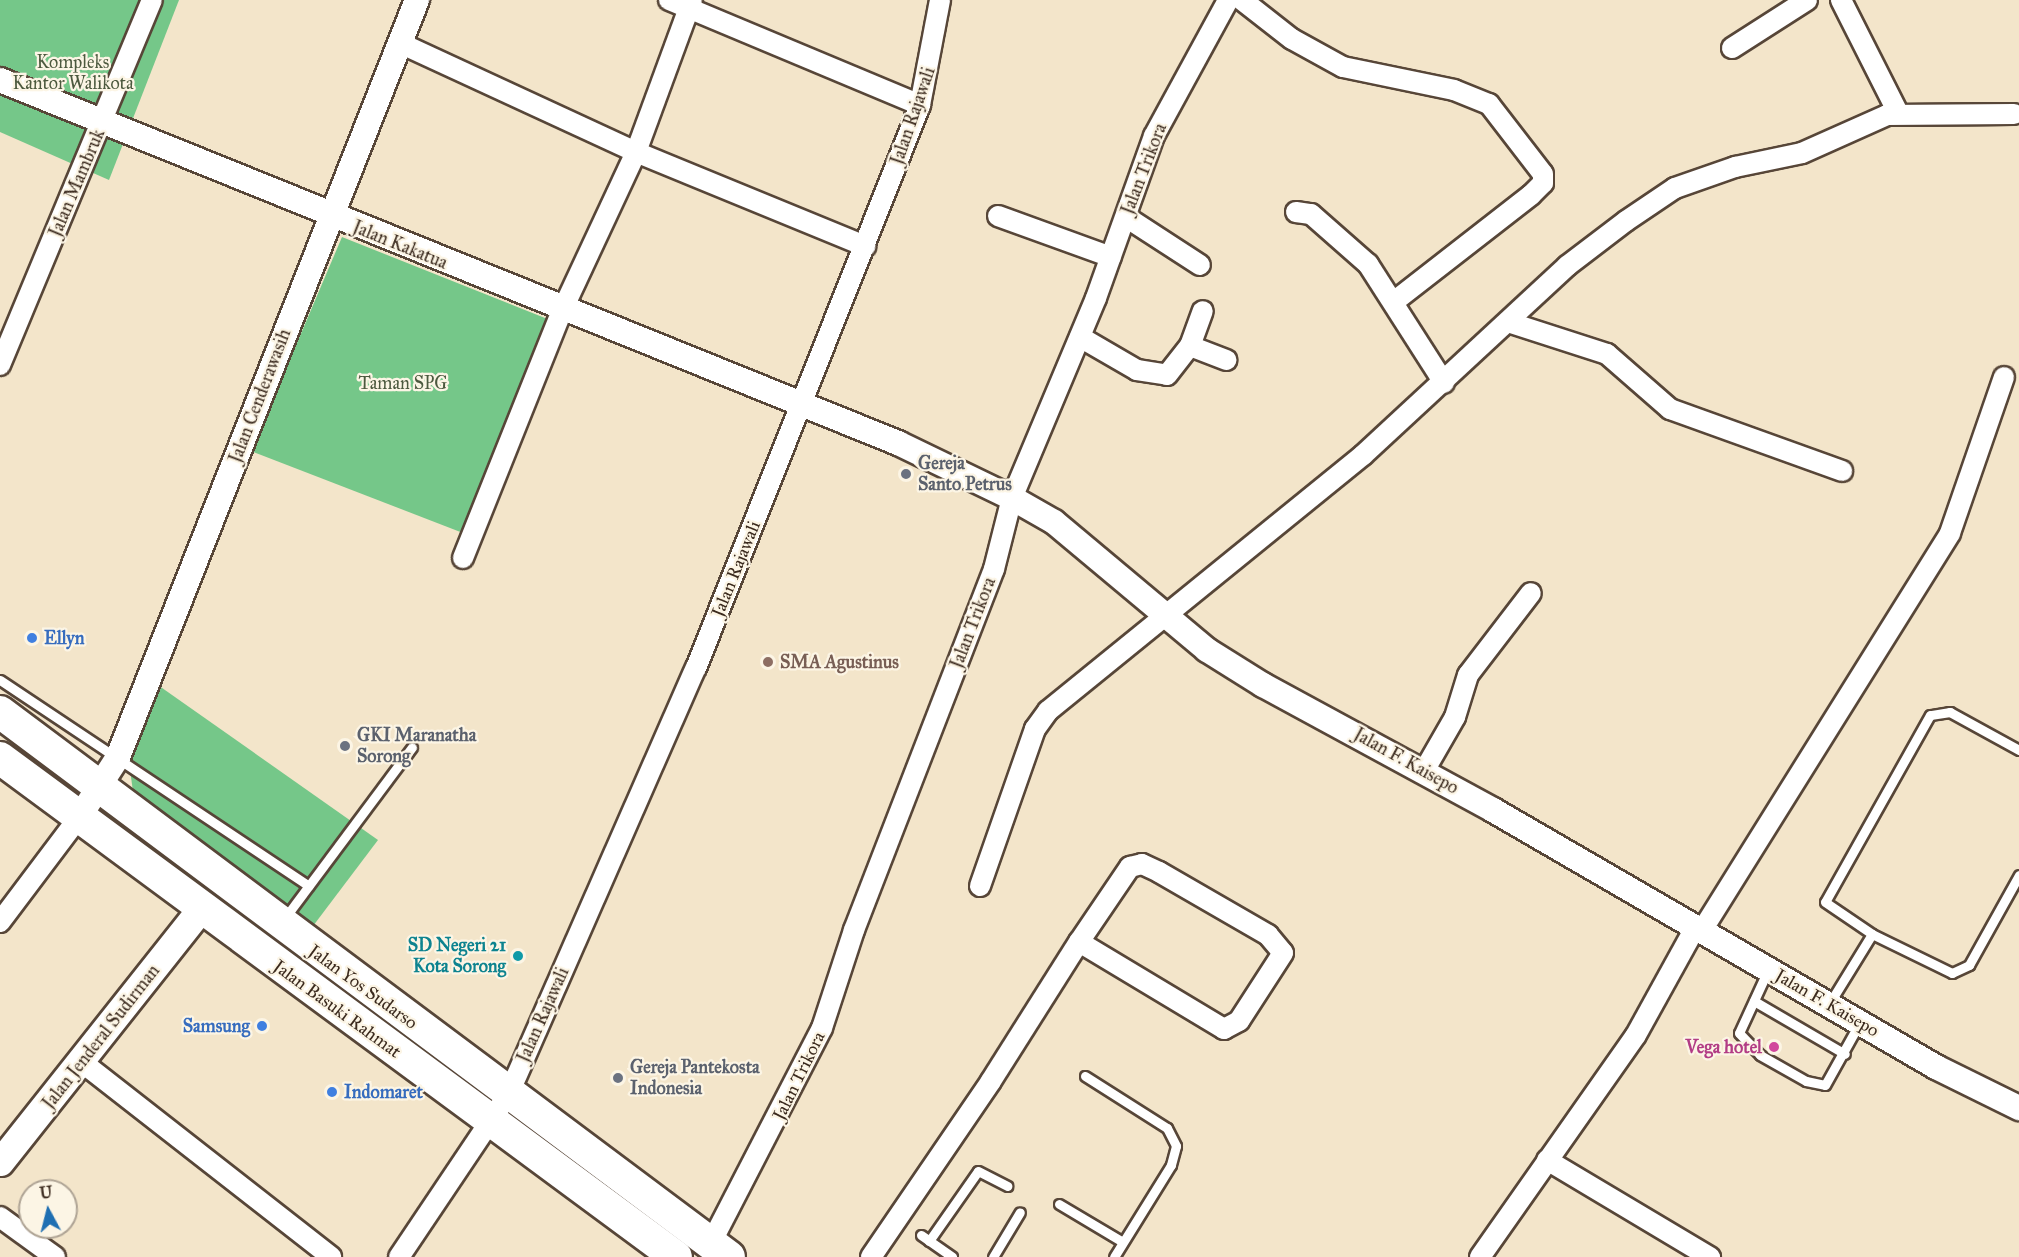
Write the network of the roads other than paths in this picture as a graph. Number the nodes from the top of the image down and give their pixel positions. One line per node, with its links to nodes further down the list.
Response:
1 (152, 0): 16 (street, Jalan Mambruk)
2 (417, 0): 10 (street, Jalan Cenderawasih)
3 (669, 0): 9 (street)
4 (940, 0): 13 (street, Jalan Rajawali)
5 (1228, 0): 21 (street, Jalan Trikora)
6 (1242, 0): 25 (street)
7 (1807, 0): 11 (street)
8 (1841, 0): 14 (street)
9 (690, 4): 13 (street); 17 (street)
10 (400, 43): 17 (street); 19 (street, Jalan Cenderawasih)
11 (1732, 48)
12 (0, 80): 16 (street, Jalan Kakatua)
13 (920, 105): 22 (street, Jalan Rajawali)
14 (1898, 113): 15 (street); 28 (street)
15 (2014, 114)
16 (103, 124): 19 (street, Jalan Kakatua); 32 (street, Jalan Mambruk)
17 (636, 152): 22 (street); 26 (street)
18 (1296, 212): 25 (street)
19 (330, 216): 26 (street, Jalan Kakatua); 45 (street, Jalan Cenderawasih)
20 (998, 216): 23 (street)
21 (1125, 217): 23 (street, Jalan Trikora); 24 (street)
22 (865, 246): 35 (street, Jalan Rajawali)
23 (1111, 257): 29 (street, Jalan Trikora)
24 (1200, 265)
25 (1395, 301): 34 (street)
26 (562, 311): 35 (street, Jalan Kakatua); 38 (street)
27 (1203, 311): 30 (street)
28 (1511, 323): 34 (street); 36 (street)
29 (1080, 337): 30 (street); 37 (street, Jalan Trikora)
30 (1190, 346): 31 (street)
31 (1226, 360)
32 (0, 365)
33 (2004, 377): 56 (street)
34 (1444, 382): 40 (street)
35 (802, 406): 37 (street, Jalan F. Kaisepo); 66 (street, Jalan Rajawali)
36 (1842, 471)
37 (1012, 498): 40 (street, Jalan F. Kaisepo); 78 (street, Jalan Trikora)
38 (464, 558)
39 (1532, 593): 47 (street)
40 (1166, 615): 47 (street, Jalan F. Kaisepo); 52 (street)
41 (0, 680): 45 (lane)
42 (0, 712): 48 (highway, Jalan Yos Sudarso)
43 (412, 747): 51 (lane)
44 (2019, 750): 57 (lane)
45 (118, 757): 48 (street, Jalan Cenderawasih); 51 (lane)
46 (0, 758): 49 (highway, Jalan Basuki Rahmat)
47 (1424, 771): 56 (street, Jalan F. Kaisepo)
48 (99, 791): 49 (street, Jalan Cenderawasih); 55 (highway, Jalan Yos Sudarso)
49 (80, 816): 53 (highway, Jalan Basuki Rahmat); 54 (street)
50 (2019, 875): 57 (lane)
51 (309, 886): 55 (lane)
52 (980, 886)
53 (200, 910): 64 (main road, Jalan Jenderal Sudirman); 68 (highway, Jalan Basuki Rahmat)
54 (0, 922)
55 (279, 925): 66 (highway, Jalan Yos Sudarso)
56 (1698, 930): 59 (street, Jalan F. Kaisepo); 69 (street)
57 (1872, 933): 61 (lane)
58 (1079, 942): 58 (street); 83 (street)
59 (1768, 970): 60 (lane); 61 (street, Jalan F. Kaisepo)
60 (1754, 1001): 63 (lane); 63 (lane)
61 (1829, 1004): 62 (street, Jalan F. Kaisepo)
62 (1860, 1022): 63 (lane); 67 (street, Jalan F. Kaisepo)
63 (1845, 1053)
64 (83, 1063): 70 (main road, Jalan Jenderal Sudirman); 80 (street)
65 (1085, 1076): 77 (lane)
66 (509, 1093): 68 (street, Jalan Rajawali); 78 (highway, Jalan Yos Sudarso)
67 (2019, 1108)
68 (492, 1124): 81 (street, Jalan Rajawali); 82 (highway, Jalan Basuki Rahmat)
69 (1547, 1160): 87 (street); 88 (street)
70 (0, 1162)
71 (1007, 1186): 76 (lane)
72 (1059, 1204): 77 (lane)
73 (1020, 1212): 85 (lane)
74 (0, 1216): 79 (street)
75 (921, 1235): 76 (lane)
76 (929, 1241): 84 (lane)
77 (1123, 1242): 86 (lane)
78 (720, 1250)
79 (55, 1257)
80 (331, 1257)
81 (399, 1257)
82 (676, 1257)
83 (871, 1257)
84 (952, 1257)
85 (993, 1257)
86 (1114, 1257)
87 (1480, 1257)
88 (1710, 1257)

